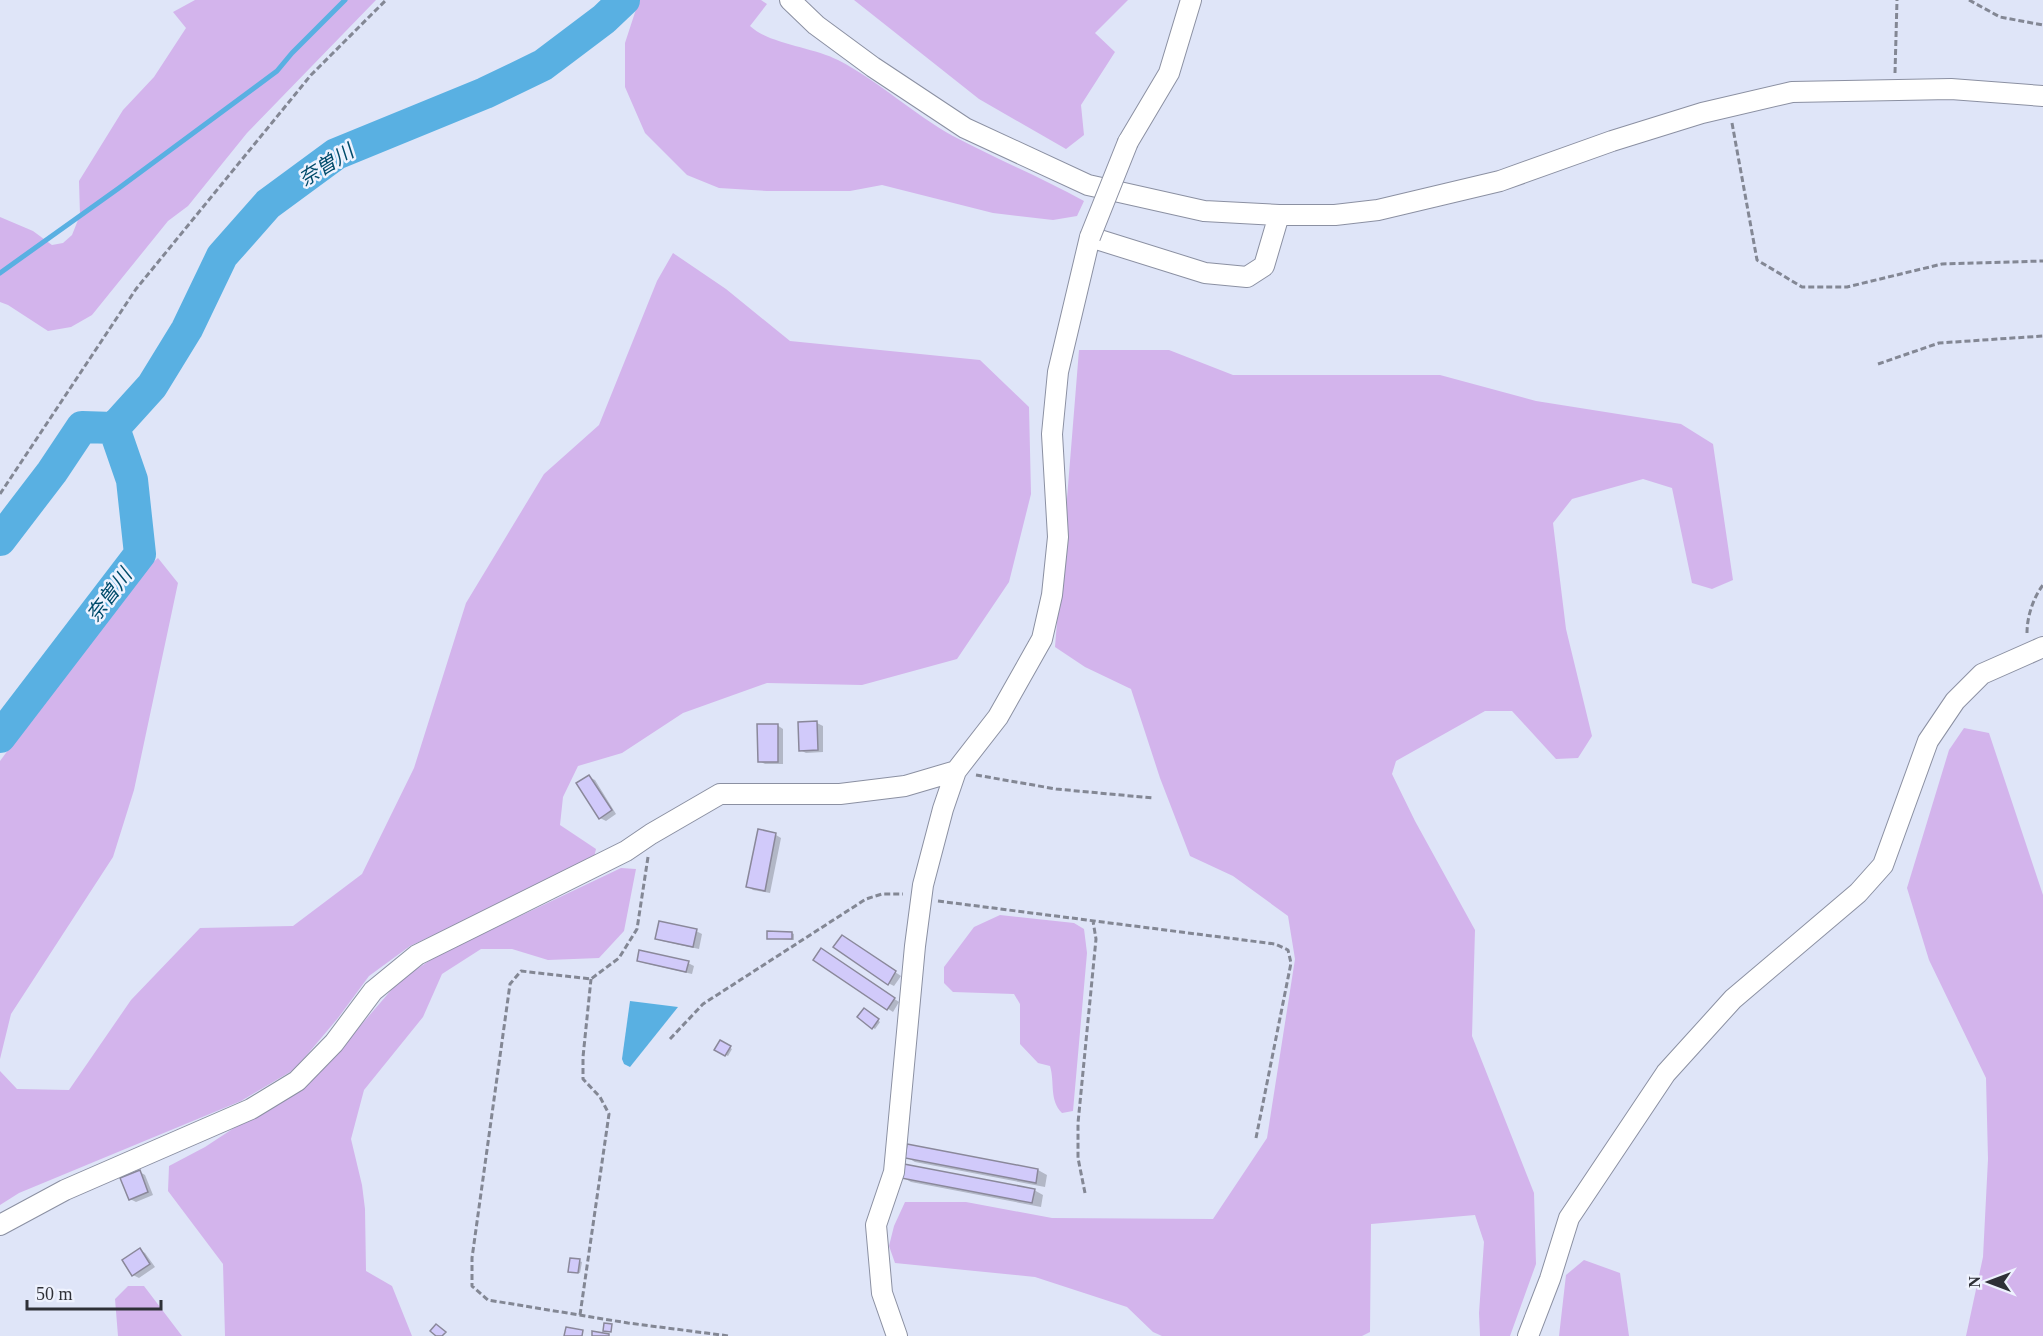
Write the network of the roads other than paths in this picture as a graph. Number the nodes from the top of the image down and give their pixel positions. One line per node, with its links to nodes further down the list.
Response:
1 (790, 0): 4 (street)
2 (1191, 0): 5 (street, bridge)
3 (2043, 96): 4 (street)
4 (1279, 215): 5 (street)
5 (1090, 237): 7 (street)
6 (2035, 650): 10 (street)
7 (956, 771): 8 (street); 9 (street)
8 (0, 1226)
9 (897, 1336)
10 (1528, 1336)

